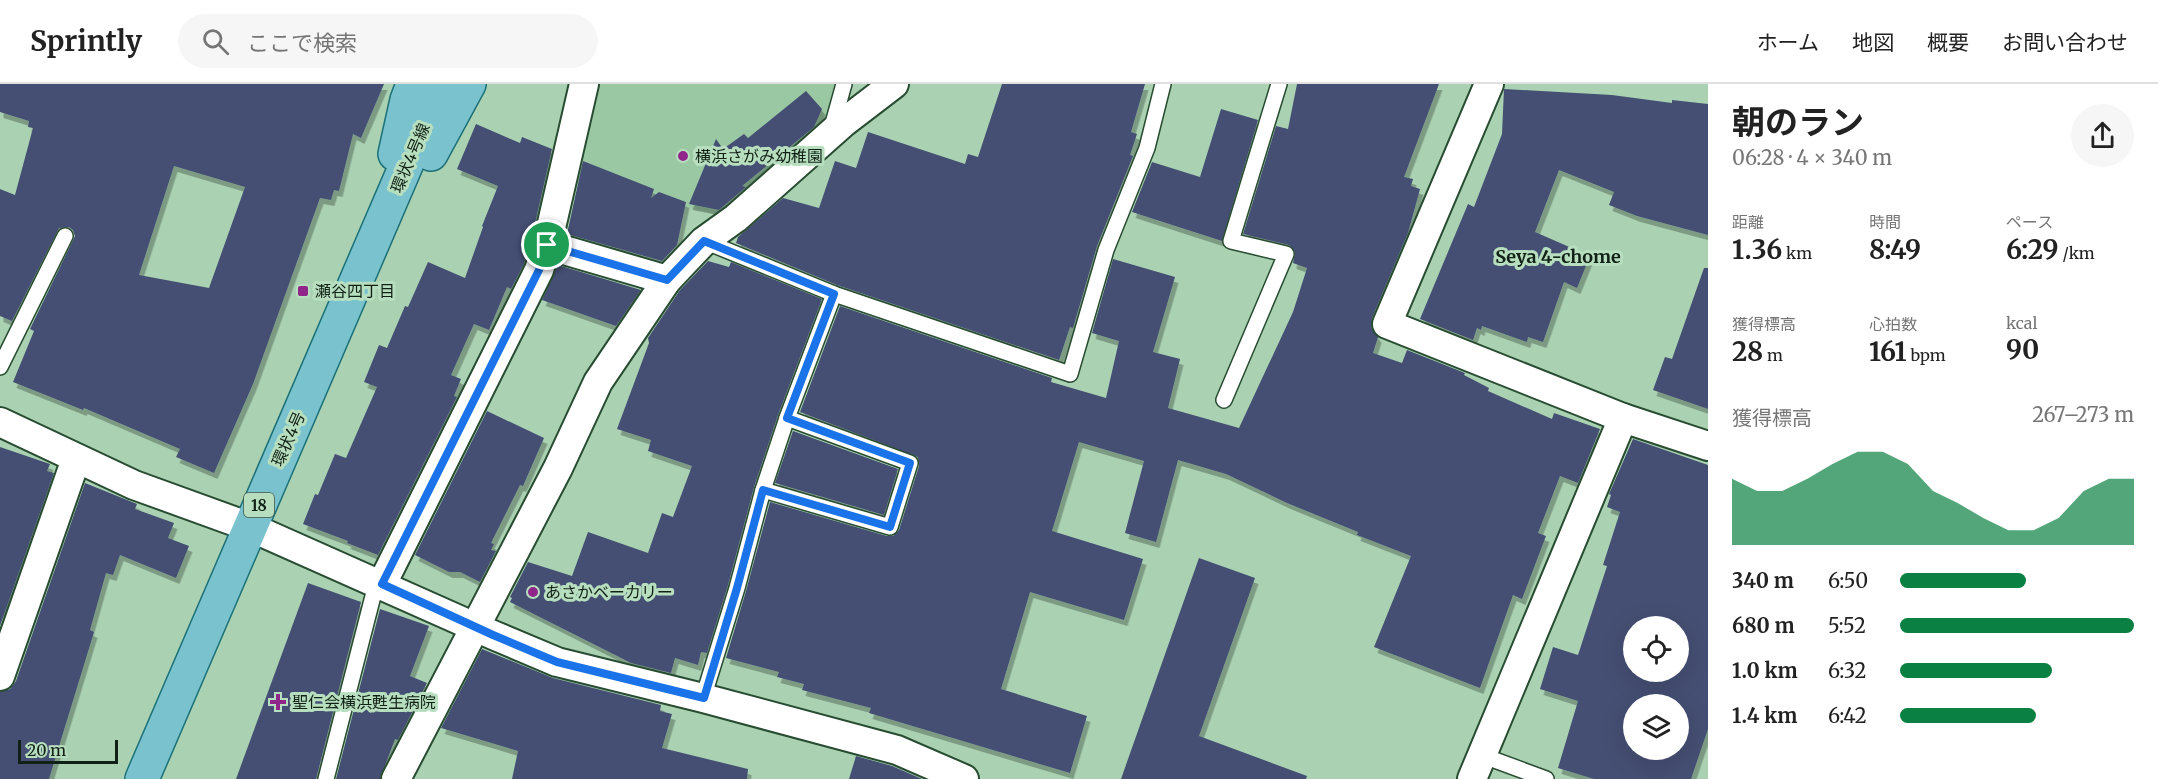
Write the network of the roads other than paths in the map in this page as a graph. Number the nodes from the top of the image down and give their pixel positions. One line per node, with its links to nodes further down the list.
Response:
1 (413, 84): 11 (main road, 18)
2 (441, 84): 11 (main road, 環状4号線 / 18)
3 (470, 84): 11 (main road, 18)
4 (584, 84): 14 (street)
5 (844, 84): 10 (lane)
6 (894, 84): 10 (street)
7 (1163, 84): 16 (lane)
8 (1279, 84): 18 (lane)
9 (1489, 84): 20 (street)
10 (831, 133): 13 (street)
11 (378, 232): 25 (main road, 環状4号 / 18)
12 (65, 236): 17 (lane)
13 (704, 241): 15 (street); 16 (lane)
14 (547, 245): 15 (street); 26 (street)
15 (667, 280): 27 (street)
16 (834, 294): 19 (lane)
17 (0, 368)
18 (1224, 400)
19 (787, 418): 24 (lane); 24 (lane)
20 (1623, 418): 22 (street); 30 (street)
21 (0, 422): 23 (street)
22 (1708, 446)
23 (76, 459): 25 (street); 28 (street)
24 (763, 490): 29 (lane)
25 (250, 526): 26 (street); 31 (main road, 環状4号 / 18)
26 (382, 584): 27 (street); 32 (lane)
27 (475, 627): 29 (street); 33 (street)
28 (0, 676)
29 (704, 698): 34 (street)
30 (1476, 767): 35 (lane)
31 (142, 779)
32 (326, 779)
33 (396, 779)
34 (964, 779)
35 (1546, 779)

